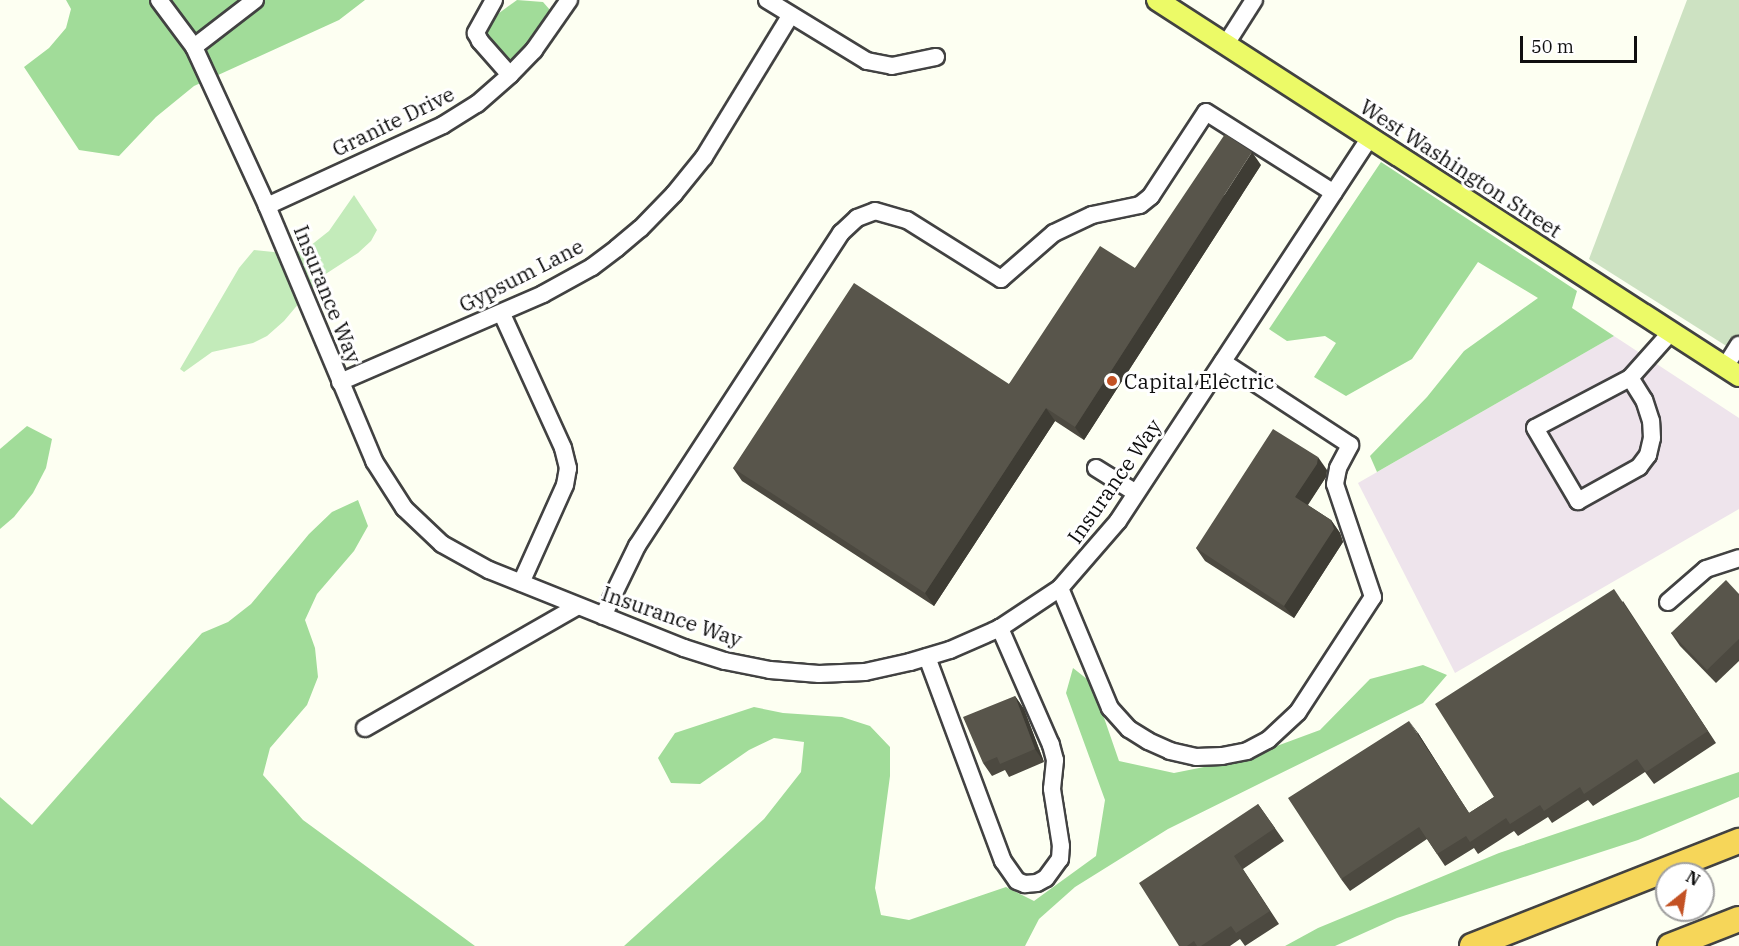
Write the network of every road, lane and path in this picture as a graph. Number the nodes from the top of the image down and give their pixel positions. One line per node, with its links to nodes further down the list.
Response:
1 (159, 0): 10 (street, Insurance Way)
2 (255, 0): 10 (street)
3 (494, 0): 12 (street)
4 (569, 0): 12 (street, Granite Drive)
5 (767, 0): 8 (street)
6 (1157, 0): 9 (main road, West Washington Street)
7 (1254, 0): 9 (street)
8 (790, 16): 11 (street); 16 (street, Gypsum Lane)
9 (1226, 44): 13 (main road, West Washington Street)
10 (194, 47): 15 (street, Insurance Way)
11 (936, 57)
12 (510, 75): 15 (street, Granite Drive)
13 (1370, 138): 14 (street, Insurance Way); 17 (main road, West Washington Street)
14 (1334, 194): 19 (street, Insurance Way); 30 (street)
15 (267, 206): 22 (street, Insurance Way)
16 (502, 314): 22 (street, Gypsum Lane); 26 (street)
17 (1671, 332): 20 (main road, West Washington Street); 21 (street)
18 (1739, 345): 20 (street)
19 (1223, 362): 24 (street, Insurance Way); 27 (street)
20 (1732, 371)
21 (1630, 378): 21 (street)
22 (340, 382): 26 (street, Insurance Way)
23 (1096, 468): 24 (street)
24 (1136, 493): 27 (street, Insurance Way)
25 (1739, 558): 28 (street)
26 (521, 583): 29 (street, Insurance Way)
27 (1060, 588): 31 (street, Insurance Way)
28 (1668, 602)
29 (576, 607): 30 (street, Insurance Way); 33 (street)
30 (603, 616): 32 (street, Insurance Way)
31 (1000, 628): 32 (street, Insurance Way); 32 (street)
32 (927, 657)
33 (365, 728)
34 (1739, 841): 36 (highway)
35 (1739, 919): 37 (highway)
36 (1472, 946)
37 (1670, 946)

